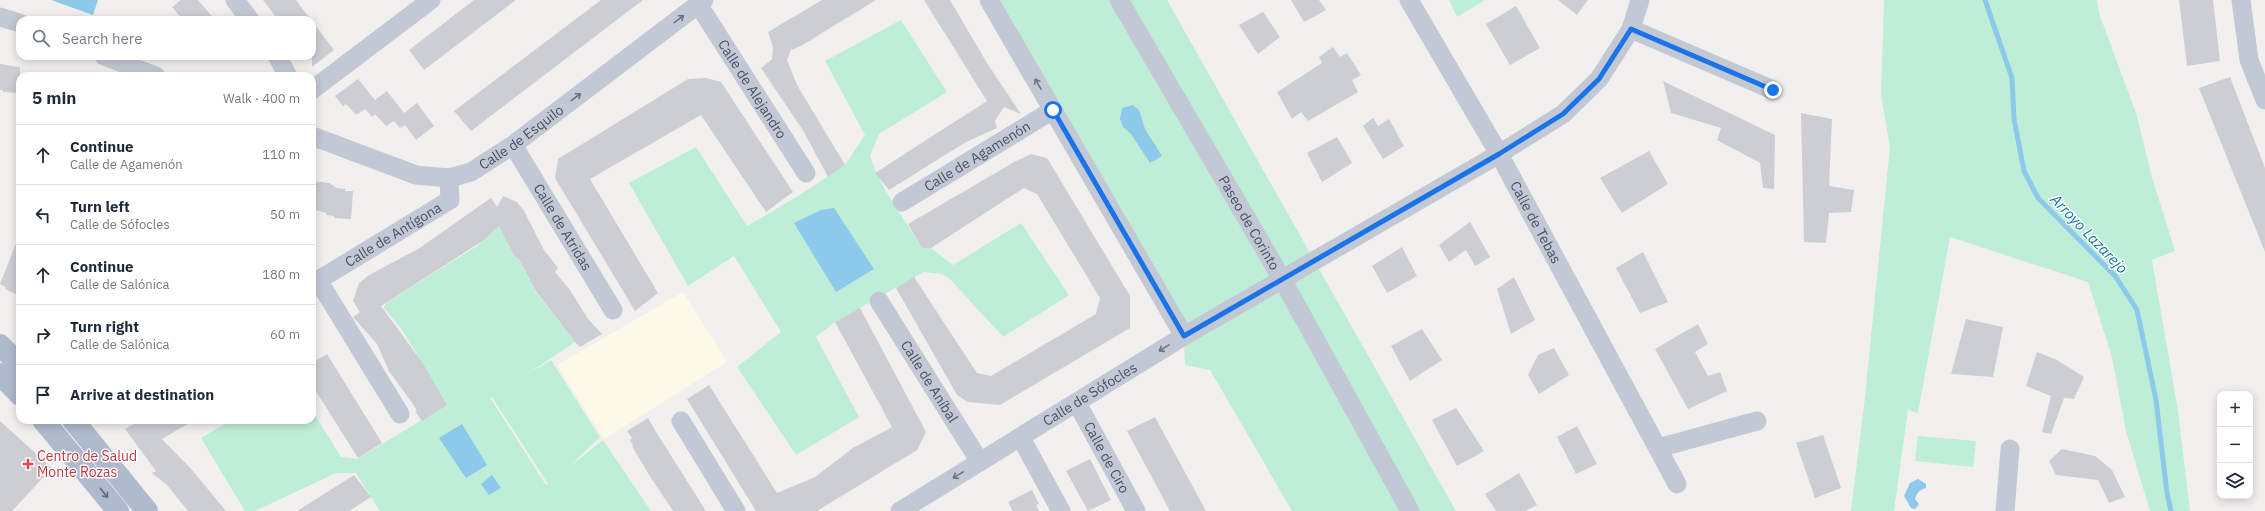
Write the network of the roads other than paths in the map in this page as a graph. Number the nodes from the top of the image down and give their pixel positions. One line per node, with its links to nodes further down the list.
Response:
1 (235, 0): 9 (street)
2 (431, 0): 17 (street)
3 (989, 0): 20 (street, one-way to 3)
4 (1119, 0): 27 (street, Paseo de Corinto)
5 (1408, 0): 23 (street, Calle de Tebas)
6 (1640, 0): 12 (street, Calle de Sófocles)
7 (2241, 0): 19 (street)
8 (701, 2): 22 (street, Calle de Esquilo, one-way to 8); 24 (street, Calle de Alejandro)
9 (247, 16)
10 (0, 17): 11 (street)
11 (16, 22)
12 (1631, 29): 18 (street); 23 (street, Calle de Sófocles)
13 (114, 60): 15 (street)
14 (279, 60): 16 (street)
15 (146, 72)
16 (286, 72)
17 (316, 87)
18 (1773, 90)
19 (2265, 100)
20 (1053, 110): 26 (street, Calle de Agamenón); 32 (street)
21 (316, 138): 25 (street, Calle de Esquilo)
22 (513, 145): 25 (street, Calle de Esquilo); 31 (street, Calle de Atridas)
23 (1499, 154): 27 (street, Calle de Sófocles); 44 (street, Calle de Tebas)
24 (806, 174)
25 (449, 178): 28 (street, Calle de Antígona)
26 (902, 202)
27 (1282, 278): 32 (street, Calle de Sófocles); 54 (street, Paseo de Corinto)
28 (316, 281)
29 (316, 284): 38 (street, Calle de Antígona)
30 (879, 301): 46 (street, Calle de Aníbal)
31 (613, 310)
32 (1184, 336): 37 (street, Calle de Sófocles, one-way to 37)
33 (0, 345): 34 (main road)
34 (16, 361)
35 (0, 374): 36 (main road)
36 (16, 391)
37 (1077, 403): 43 (street, Calle de Sófocles); 53 (street, Calle de Ciro)
38 (400, 414)
39 (680, 421): 50 (street)
40 (1757, 421): 44 (street)
41 (46, 424): 48 (main road, one-way to 48)
42 (83, 424): 49 (main road)
43 (1021, 438): 46 (street, Calle de Sófocles); 52 (street)
44 (1658, 448): 47 (street, Calle de Tebas)
45 (2010, 449): 55 (street)
46 (980, 462): 51 (street, Calle de Sófocles, one-way to 51)
47 (1678, 484)
48 (118, 511)
49 (147, 511)
50 (736, 511)
51 (900, 511)
52 (1061, 511)
53 (1136, 511)
54 (1410, 511)
55 (2005, 511)

